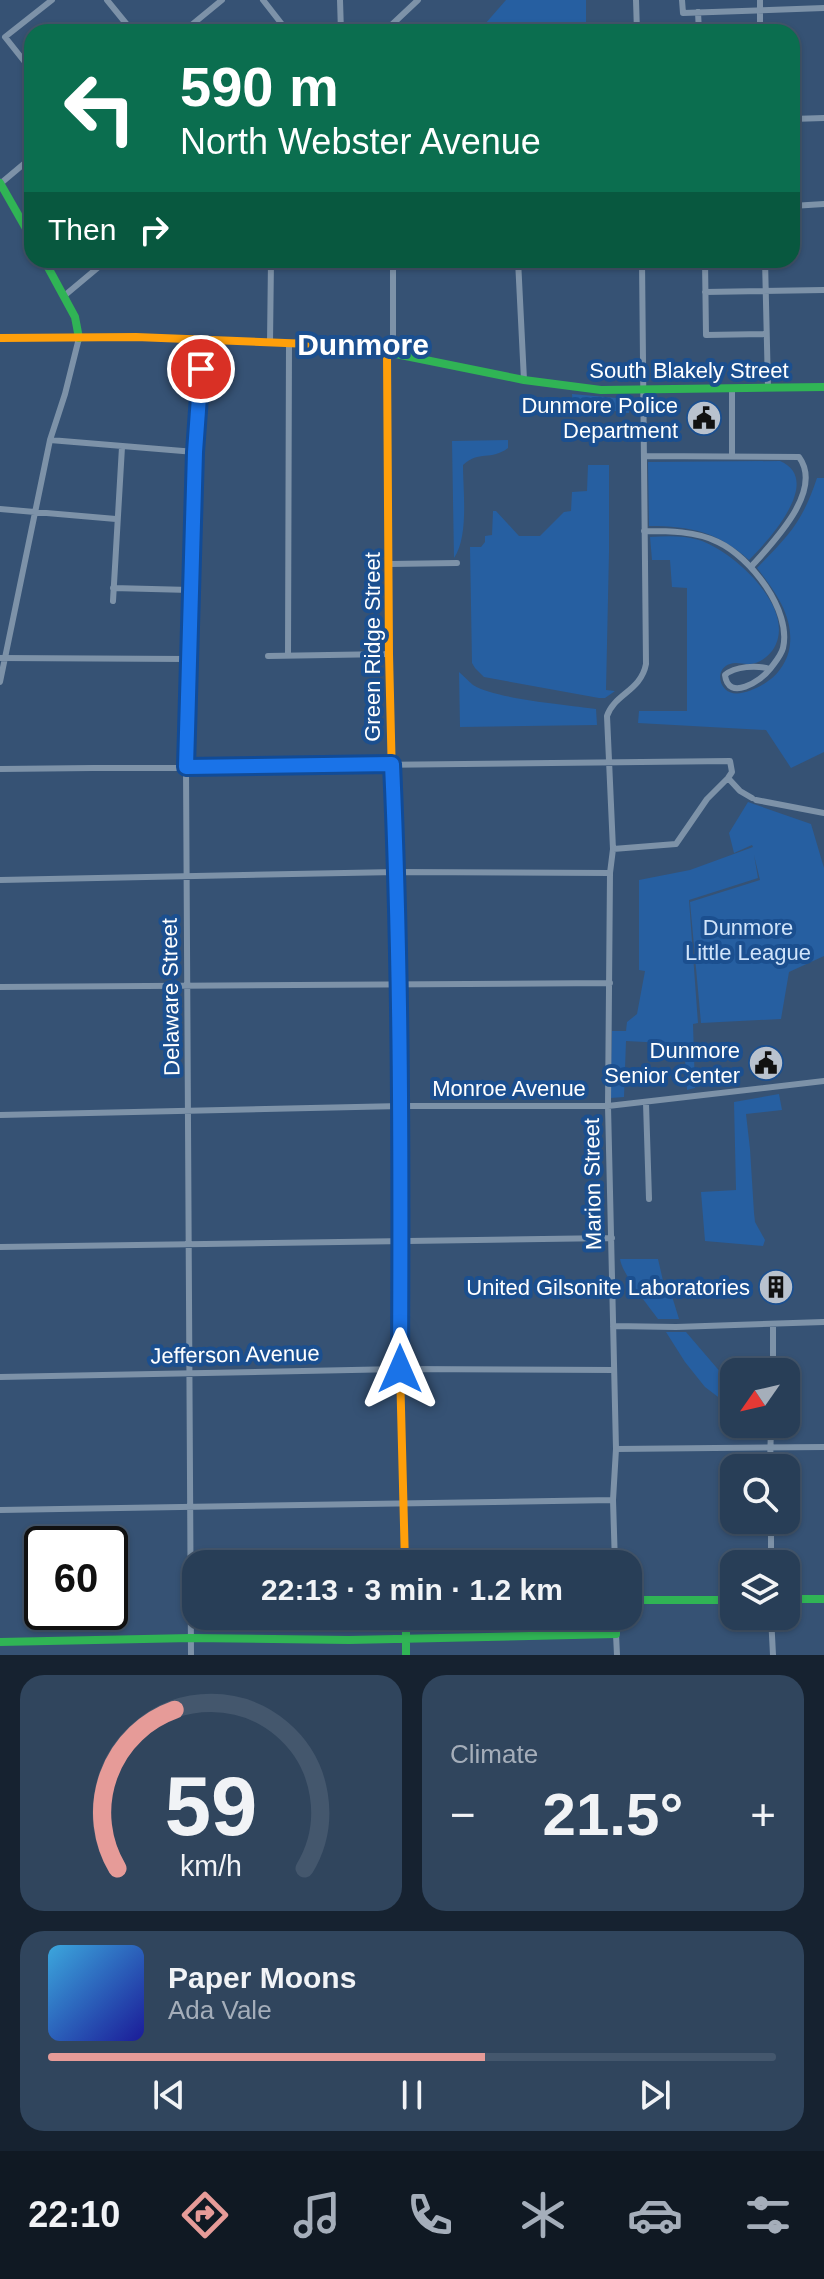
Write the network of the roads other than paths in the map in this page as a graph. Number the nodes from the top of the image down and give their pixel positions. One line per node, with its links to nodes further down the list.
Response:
1 (52, 0): 21 (street)
2 (107, 0): 13 (street)
3 (222, 0): 14 (street)
4 (263, 0): 15 (street)
5 (340, 0): 16 (street)
6 (418, 0): 17 (street)
7 (636, 0): 18 (street)
8 (682, 0): 12 (street)
9 (760, 0): 11 (street)
10 (824, 8): 11 (street)
11 (760, 9): 12 (street); 20 (street)
12 (698, 12): 19 (street)
13 (126, 24)
14 (193, 24)
15 (282, 24)
16 (341, 24)
17 (393, 24)
18 (637, 24)
19 (699, 24)
20 (760, 24)
21 (24, 61)
22 (824, 118): 23 (street)
23 (800, 119)
24 (24, 164): 25 (street)
25 (0, 184): 28 (main road)
26 (824, 204): 27 (street)
27 (800, 206)
28 (24, 225)
29 (48, 268): 40 (main road)
30 (97, 268): 40 (street)
31 (271, 268): 45 (street)
32 (393, 268): 47 (street)
33 (518, 268): 48 (street)
34 (642, 268): 52 (street)
35 (705, 268): 39 (street)
36 (765, 268): 37 (street)
37 (765, 290): 38 (street); 39 (street); 41 (street)
38 (824, 290)
39 (705, 292): 41 (street)
40 (64, 296): 43 (main road)
41 (766, 334): 50 (street)
42 (0, 338): 43 (main road, South Blakely Street)
43 (79, 338): 44 (main road, South Blakely Street); 53 (street)
44 (202, 339): 45 (main road, South Blakely Street); 55 (street, Delaware Street)
45 (270, 342): 46 (main road, South Blakely Street)
46 (289, 343): 47 (main road, South Blakely Street); 69 (street)
47 (387, 353): 48 (main road, South Blakely Street); 63 (main road, Green Ridge Street)
48 (524, 380): 52 (main road, South Blakely Street)
49 (824, 387): 50 (main road, South Blakely Street)
50 (768, 388): 51 (main road, South Blakely Street)
51 (732, 389): 52 (main road, South Blakely Street); 57 (street)
52 (643, 391): 56 (street)
53 (50, 440): 54 (street); 59 (street)
54 (122, 447): 55 (street); 60 (street)
55 (195, 452): 66 (street, Delaware Street)
56 (645, 456): 57 (street); 61 (street)
57 (732, 456): 64 (street)
58 (0, 509): 59 (street)
59 (36, 513): 60 (street); 71 (street)
60 (116, 519): 65 (street)
61 (644, 531): 64 (street); 75 (street, Marion Street)
62 (457, 563): 63 (street)
63 (390, 564): 68 (main road, Green Ridge Street)
64 (751, 567): 73 (street)
65 (113, 588): 66 (street); 67 (street)
66 (190, 590): 72 (street, Delaware Street)
67 (113, 601)
68 (389, 654): 69 (street); 76 (main road, Green Ridge Street)
69 (288, 655): 70 (street)
70 (268, 656)
71 (2, 658): 72 (street); 74 (street)
72 (188, 659): 77 (street, Delaware Street)
73 (770, 669): 73 (street)
74 (0, 682)
75 (608, 761): 76 (street); 79 (street); 81 (street, Marion Street)
76 (392, 764): 77 (street); 82 (main road, Green Ridge Street)
77 (186, 767): 78 (street); 84 (street, Delaware Street)
78 (0, 769)
79 (728, 778): 80 (street); 81 (street)
80 (824, 813)
81 (613, 849): 83 (street, Marion Street)
82 (396, 872): 83 (street); 84 (street); 87 (main road, Green Ridge Street)
83 (610, 873): 86 (street, Marion Street)
84 (187, 877): 85 (street); 88 (street, Delaware Street)
85 (0, 880)
86 (610, 983): 87 (street); 93 (street, Marion Street)
87 (398, 984): 88 (street); 92 (main road, Green Ridge Street)
88 (187, 985): 89 (street); 94 (street, Delaware Street)
89 (0, 987)
90 (824, 1081): 91 (street, Monroe Avenue)
91 (646, 1103): 93 (street, Monroe Avenue); 96 (street)
92 (401, 1106): 93 (street, Monroe Avenue); 94 (street, Monroe Avenue); 98 (main road, Green Ridge Street)
93 (608, 1106): 97 (street, Marion Street)
94 (189, 1112): 95 (street, Monroe Avenue); 99 (street, Delaware Street)
95 (0, 1115)
96 (649, 1199)
97 (612, 1238): 98 (street); 103 (street, Marion Street)
98 (401, 1240): 99 (street); 105 (main road, Green Ridge Street)
99 (188, 1244): 100 (street); 107 (street, Delaware Street)
100 (0, 1247)
101 (824, 1322): 102 (street)
102 (773, 1324): 103 (street); 104 (street)
103 (613, 1326): 106 (street, Marion Street)
104 (773, 1358)
105 (400, 1369): 106 (street, Jefferson Avenue); 107 (street, Jefferson Avenue); 115 (main road, Green Ridge Street)
106 (614, 1370): 112 (street, Marion Street)
107 (189, 1373): 108 (street, Jefferson Avenue); 116 (street, Delaware Street)
108 (0, 1377)
109 (770, 1438): 110 (street)
110 (770, 1446): 111 (street); 112 (street); 113 (street)
111 (824, 1447)
112 (616, 1449): 114 (street, Marion Street)
113 (770, 1454)
114 (613, 1500): 115 (street); 119 (street, Marion Street)
115 (404, 1502): 116 (street); 118 (main road, Green Ridge Street)
116 (192, 1506): 117 (street); 128 (street, Delaware Street)
117 (0, 1510)
118 (405, 1550)
119 (615, 1550)
120 (800, 1599): 121 (main road)
121 (824, 1599)
122 (642, 1600): 123 (main road)
123 (720, 1600)
124 (406, 1630): 129 (main road)
125 (616, 1630): 127 (main road)
126 (772, 1630): 134 (street)
127 (616, 1634): 129 (main road); 133 (street)
128 (191, 1638): 129 (main road); 130 (main road); 131 (street, Delaware Street)
129 (406, 1638): 132 (main road)
130 (0, 1642)
131 (191, 1655)
132 (406, 1655)
133 (617, 1655)
134 (773, 1655)

